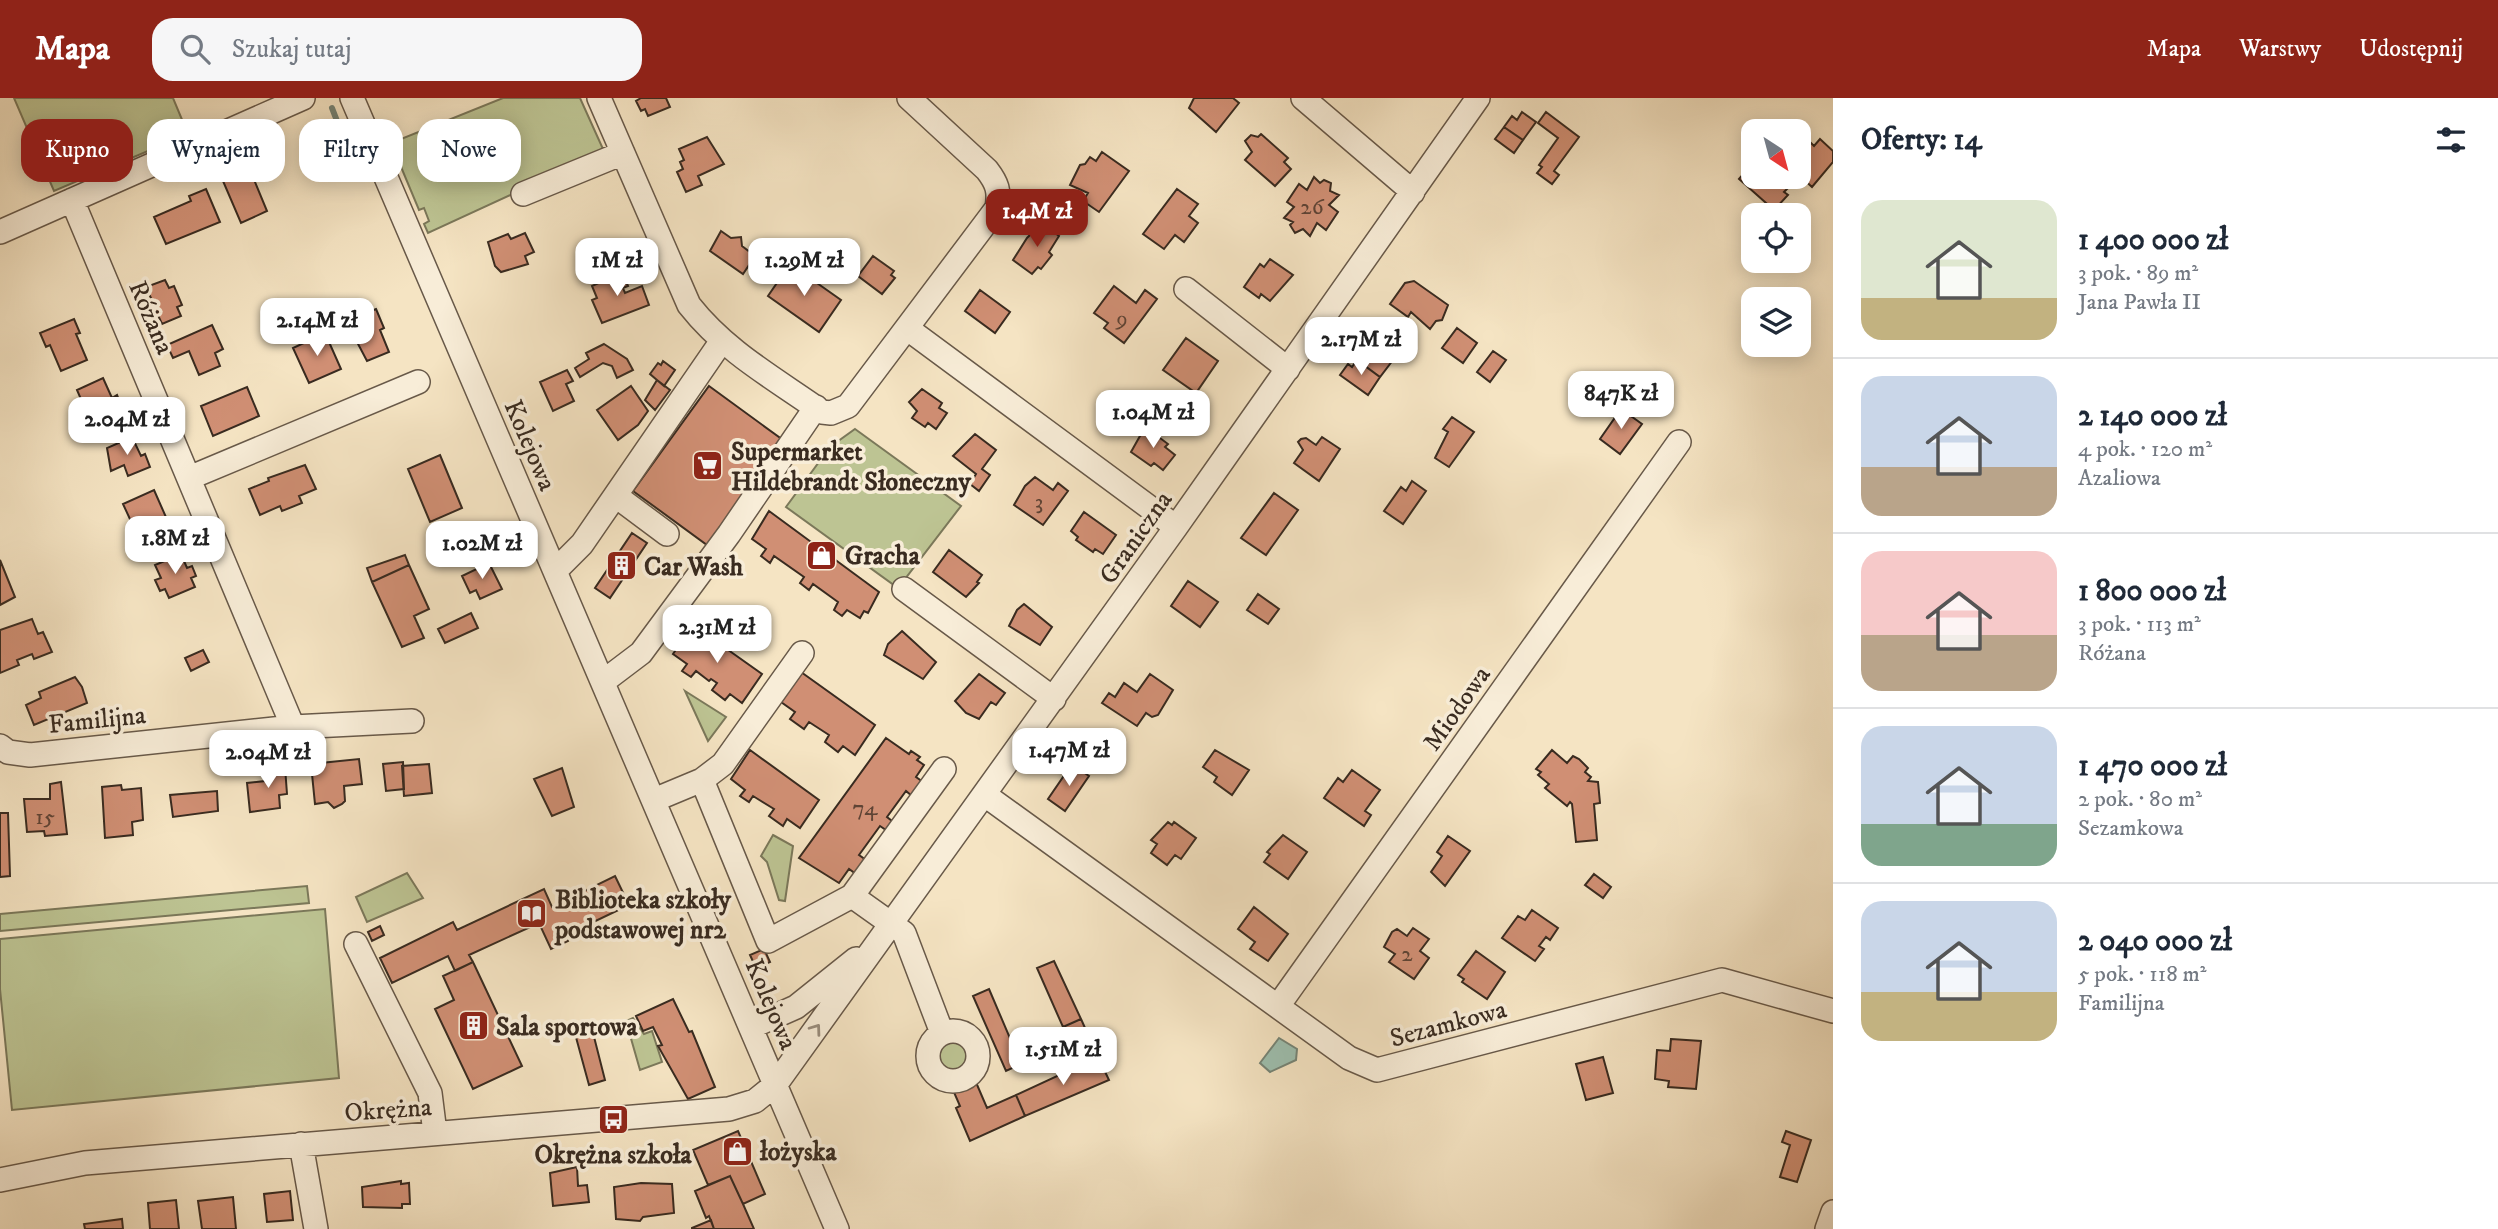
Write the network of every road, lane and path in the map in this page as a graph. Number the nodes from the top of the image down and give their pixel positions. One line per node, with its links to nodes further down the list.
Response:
1 (303, 98): 10 (street)
2 (352, 98): 23 (street, Kolejowa)
3 (599, 98): 7 (street)
4 (909, 98): 13 (street)
5 (1303, 98): 8 (street)
6 (1478, 98): 8 (street, Graniczna)
7 (623, 153): 9 (street); 14 (street)
8 (1413, 192): 15 (street, Graniczna)
9 (523, 194)
10 (72, 200): 11 (street); 19 (street, Różana)
11 (0, 232)
12 (1186, 289): 15 (street)
13 (908, 329): 17 (street); 21 (street)
14 (721, 342): 17 (street); 20 (street)
15 (1288, 369): 21 (street, Graniczna)
16 (418, 382): 19 (street)
17 (816, 407): 26 (street)
18 (1679, 442): 38 (street, Miodowa)
19 (189, 478): 29 (street, Różana)
20 (615, 496): 22 (street); 23 (street)
21 (1176, 527): 27 (street, Graniczna)
22 (667, 534)
23 (555, 571): 26 (street, Kolejowa)
24 (904, 589): 27 (street)
25 (802, 653): 32 (street)
26 (604, 681): 34 (street, Kolejowa)
27 (1054, 699): 33 (street, Graniczna)
28 (412, 721): 29 (street, Familijna)
29 (293, 727): 30 (street, Familijna)
30 (0, 746)
31 (944, 769): 35 (street)
32 (702, 780): 34 (street); 35 (street)
33 (985, 795): 36 (street, Graniczna); 38 (street, Sezamkowa)
34 (654, 800): 40 (street, Kolejowa)
35 (852, 896): 36 (street)
36 (889, 929): 40 (street, Graniczna); 41 (street); 42 (street, Graniczna, one-way to 36)
37 (356, 944): 43 (street)
38 (1278, 1006): 39 (street, Sezamkowa)
39 (1833, 1011)
40 (751, 1027): 42 (street, Kolejowa)
41 (942, 1033)
42 (776, 1084): 43 (street, Okrężna); 48 (street, Kolejowa)
43 (435, 1133): 44 (street, Okrężna)
44 (301, 1144): 45 (street, Okrężna); 47 (street)
45 (0, 1180)
46 (1833, 1212): 49 (street)
47 (316, 1229)
48 (837, 1229)
49 (1828, 1229)

